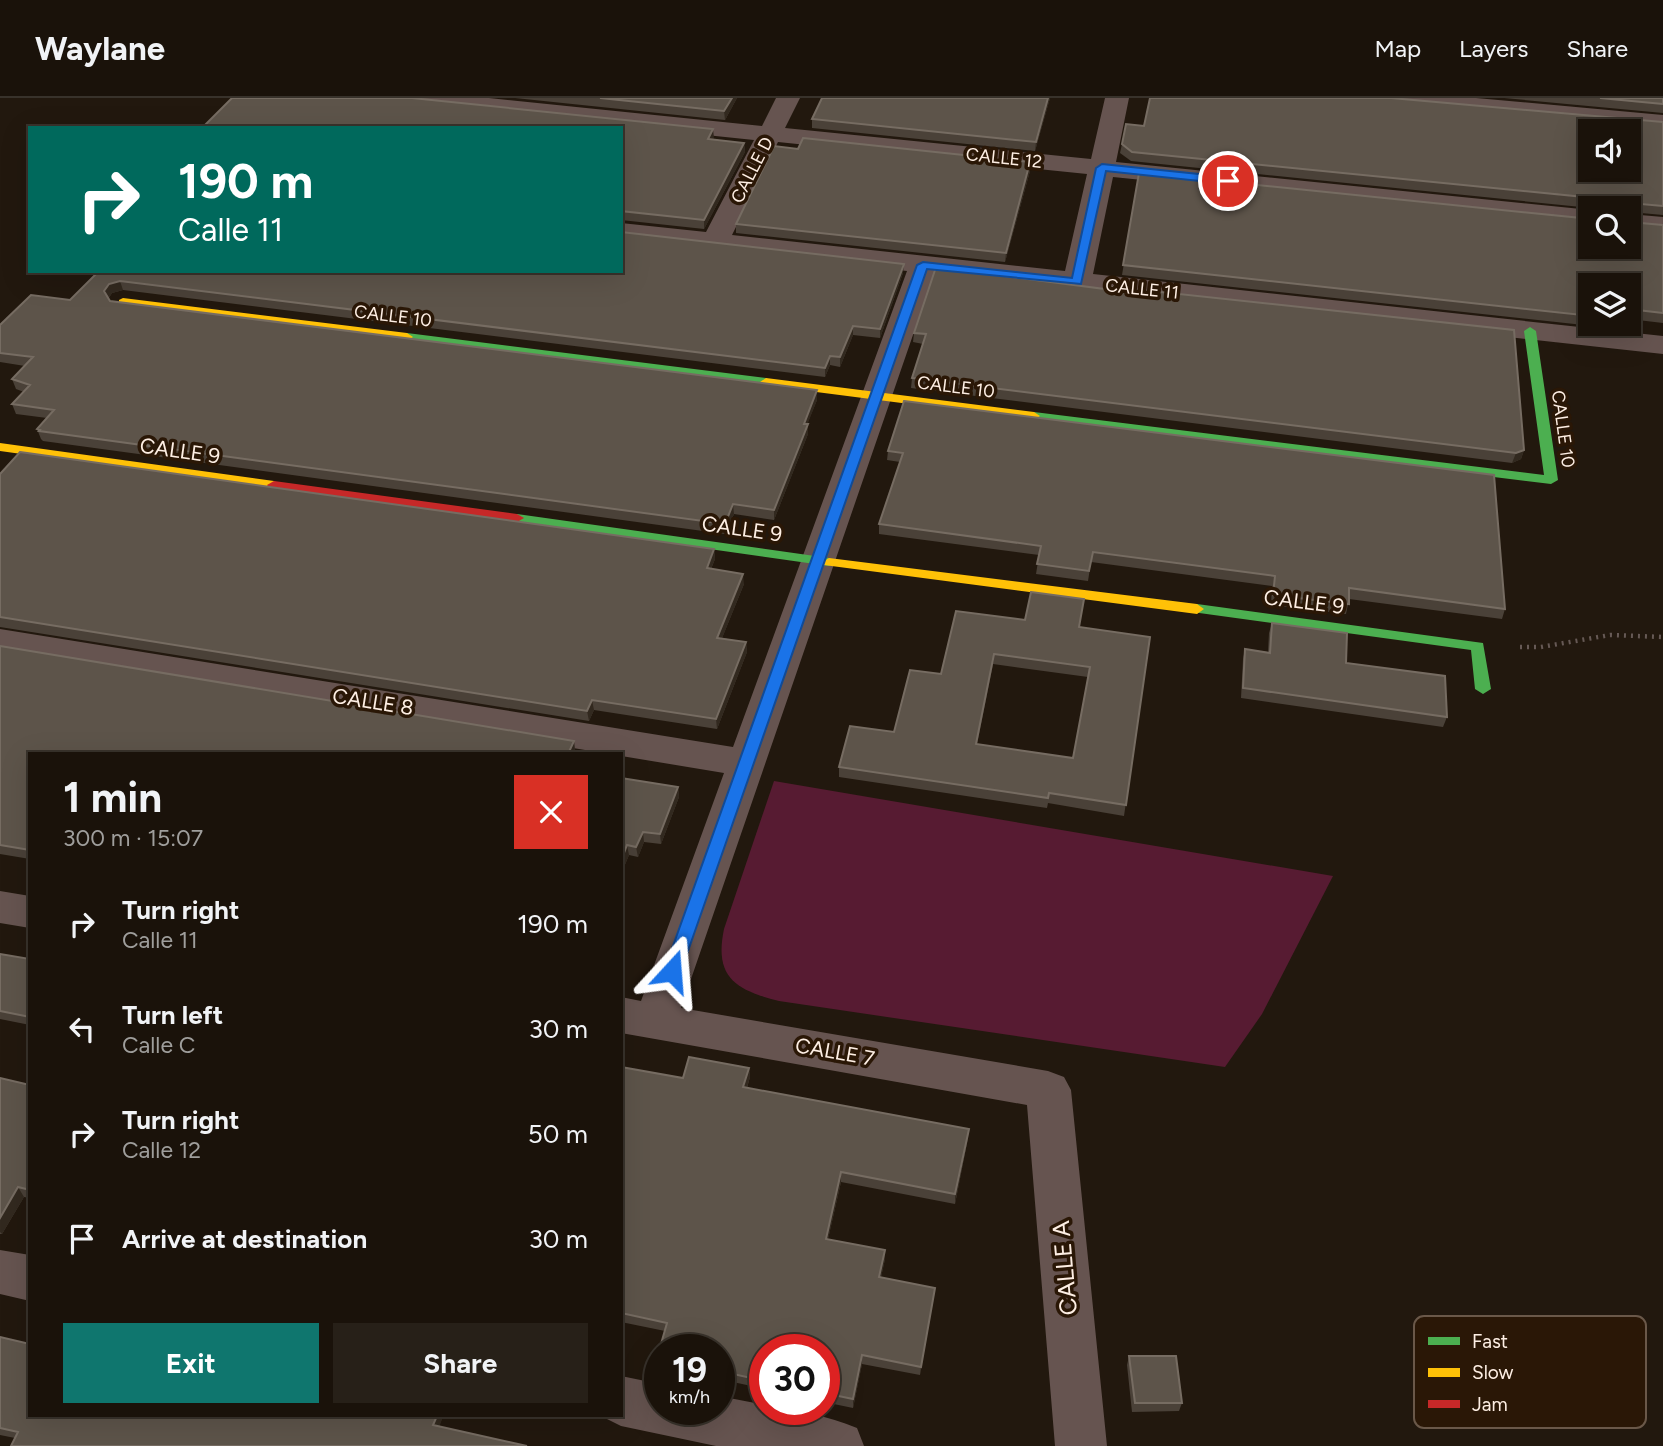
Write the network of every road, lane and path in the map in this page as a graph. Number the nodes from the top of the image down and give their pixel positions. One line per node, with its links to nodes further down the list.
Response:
1 (417, 98): 6 (street, CALLE 12)
2 (788, 98): 6 (street, CALLE D)
3 (1116, 98): 7 (street)
4 (1393, 98): 5 (street)
5 (1663, 122)
6 (770, 134): 7 (street, CALLE 12); 12 (street, CALLE D)
7 (1102, 168): 8 (street, CALLE 12); 14 (street)
8 (1578, 217)
9 (1641, 223): 10 (street)
10 (1663, 225)
11 (623, 231): 12 (street, CALLE 11)
12 (715, 242): 13 (street, CALLE 11)
13 (923, 265): 14 (street, CALLE 11); 18 (street)
14 (1077, 282): 16 (street, CALLE 11)
15 (124, 302): 18 (street, CALLE 10)
16 (1530, 331): 17 (street, CALLE 11); 18 (street, CALLE 10)
17 (1663, 345)
18 (875, 397): 20 (street)
19 (0, 447): 20 (street, CALLE 9)
20 (817, 560): 23 (street, CALLE 9); 25 (street)
21 (1663, 637): 23 (path)
22 (0, 641): 25 (street, CALLE 8)
23 (1478, 646): 24 (street)
24 (1483, 689)
25 (745, 763): 28 (street)
26 (0, 907): 27 (street)
27 (28, 912)
28 (638, 1018): 29 (street, CALLE 7)
29 (1048, 1090): 34 (street, CALLE A)
30 (0, 1272): 31 (street)
31 (28, 1278)
32 (623, 1401): 33 (street)
33 (838, 1446)
34 (1081, 1446)

